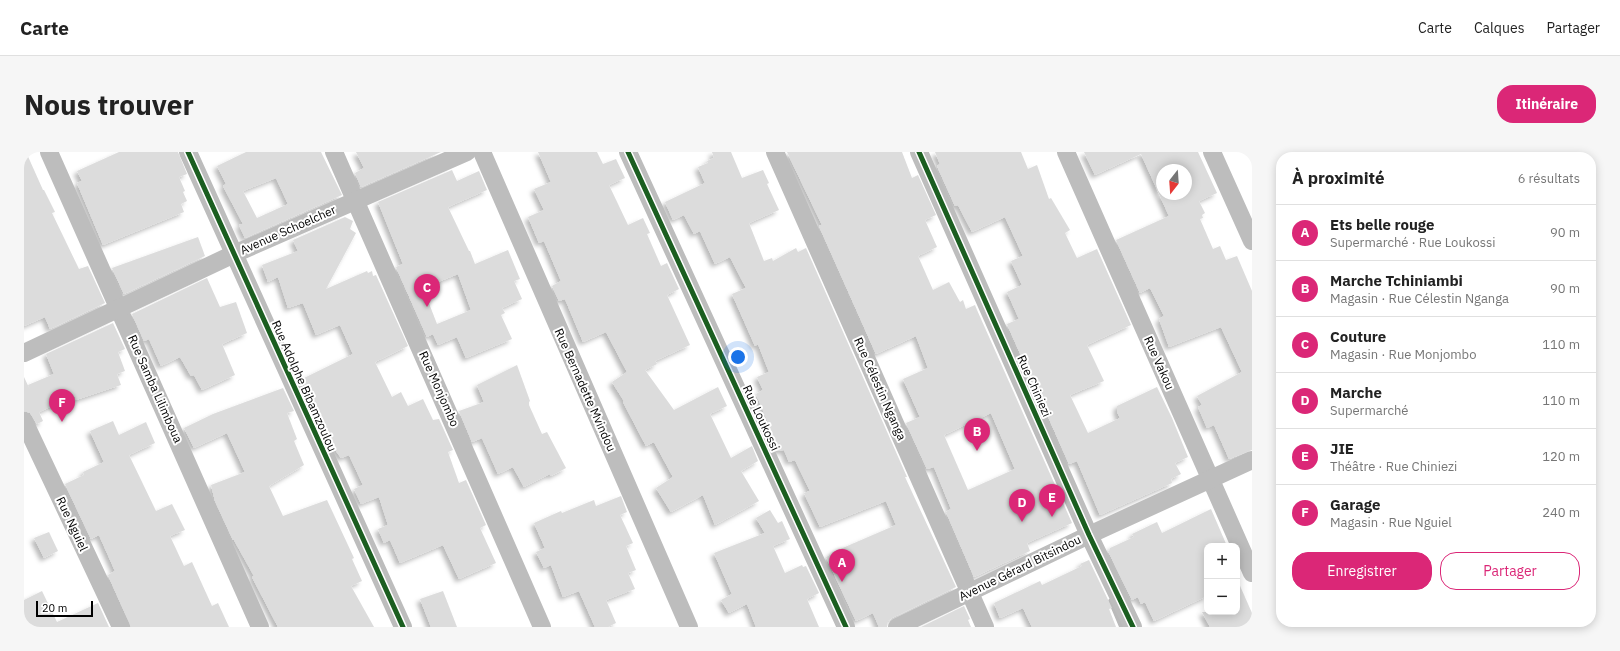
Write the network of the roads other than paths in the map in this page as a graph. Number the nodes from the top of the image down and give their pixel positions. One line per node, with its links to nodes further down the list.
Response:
1 (49, 152): 14 (street, Rue Samba Lilimboua)
2 (188, 152): 13 (street, Rue Adolphe Bibamzoulou)
3 (334, 152): 11 (street, Rue Monjombo)
4 (466, 152): 11 (street, Avenue Schoelcher)
5 (482, 152): 26 (street, Rue Bernadette Mvindou)
6 (628, 152): 27 (street, Rue Loukossi)
7 (775, 152): 21 (street, Rue Célestin Nganga)
8 (919, 152): 19 (street, Rue Chiniezi)
9 (1066, 152): 18 (street, Rue Vakou)
10 (1212, 152): 12 (street)
11 (356, 200): 13 (street, Avenue Schoelcher); 25 (street, Rue Monjombo)
12 (1252, 241)
13 (234, 254): 14 (street, Avenue Schoelcher); 24 (street, Rue Adolphe Bibamzoulou)
14 (119, 309): 15 (street, Avenue Schoelcher); 23 (street, Rue Samba Lilimboua)
15 (24, 353)
16 (24, 421): 22 (street, Rue Nguiel)
17 (1252, 460): 18 (street, Avenue Gérard Bitsindou)
18 (1211, 479): 19 (street, Avenue Gérard Bitsindou); 20 (street, Rue Vakou)
19 (1089, 535): 21 (street, Avenue Gérard Bitsindou); 30 (street, Rue Chiniezi)
20 (1252, 573)
21 (970, 593): 28 (street, Avenue Gérard Bitsindou); 29 (street, Rue Célestin Nganga)
22 (121, 627)
23 (260, 627)
24 (403, 627)
25 (542, 627)
26 (689, 627)
27 (846, 627)
28 (897, 627)
29 (984, 627)
30 (1133, 627)

